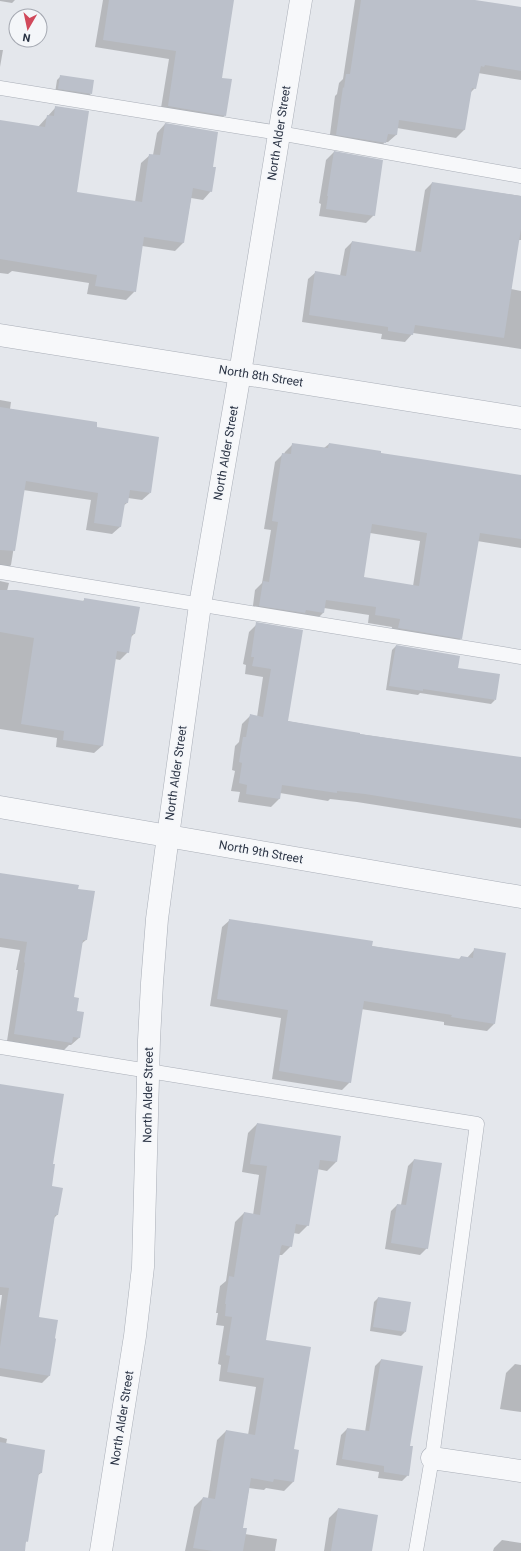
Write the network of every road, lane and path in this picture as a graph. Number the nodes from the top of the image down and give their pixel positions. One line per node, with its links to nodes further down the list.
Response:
1 (301, 0): 3 (street, North Alder Street)
2 (0, 88): 3 (lane)
3 (279, 133): 4 (lane); 6 (street, North Alder Street)
4 (521, 176)
5 (0, 335): 6 (street, North 8th Street)
6 (240, 373): 7 (street, North 8th Street); 9 (street, North Alder Street)
7 (521, 418)
8 (0, 572): 9 (lane)
9 (200, 605): 10 (lane); 12 (street, North Alder Street)
10 (521, 657)
11 (0, 807): 12 (street, North 9th Street)
12 (168, 836): 13 (street, North 9th Street); 15 (street, North Alder Street)
13 (521, 897)
14 (0, 1047): 15 (lane)
15 (148, 1072): 16 (lane); 18 (street, North Alder Street)
16 (432, 1458): 17 (street); 19 (lane)
17 (521, 1471)
18 (101, 1551)
19 (416, 1551)

